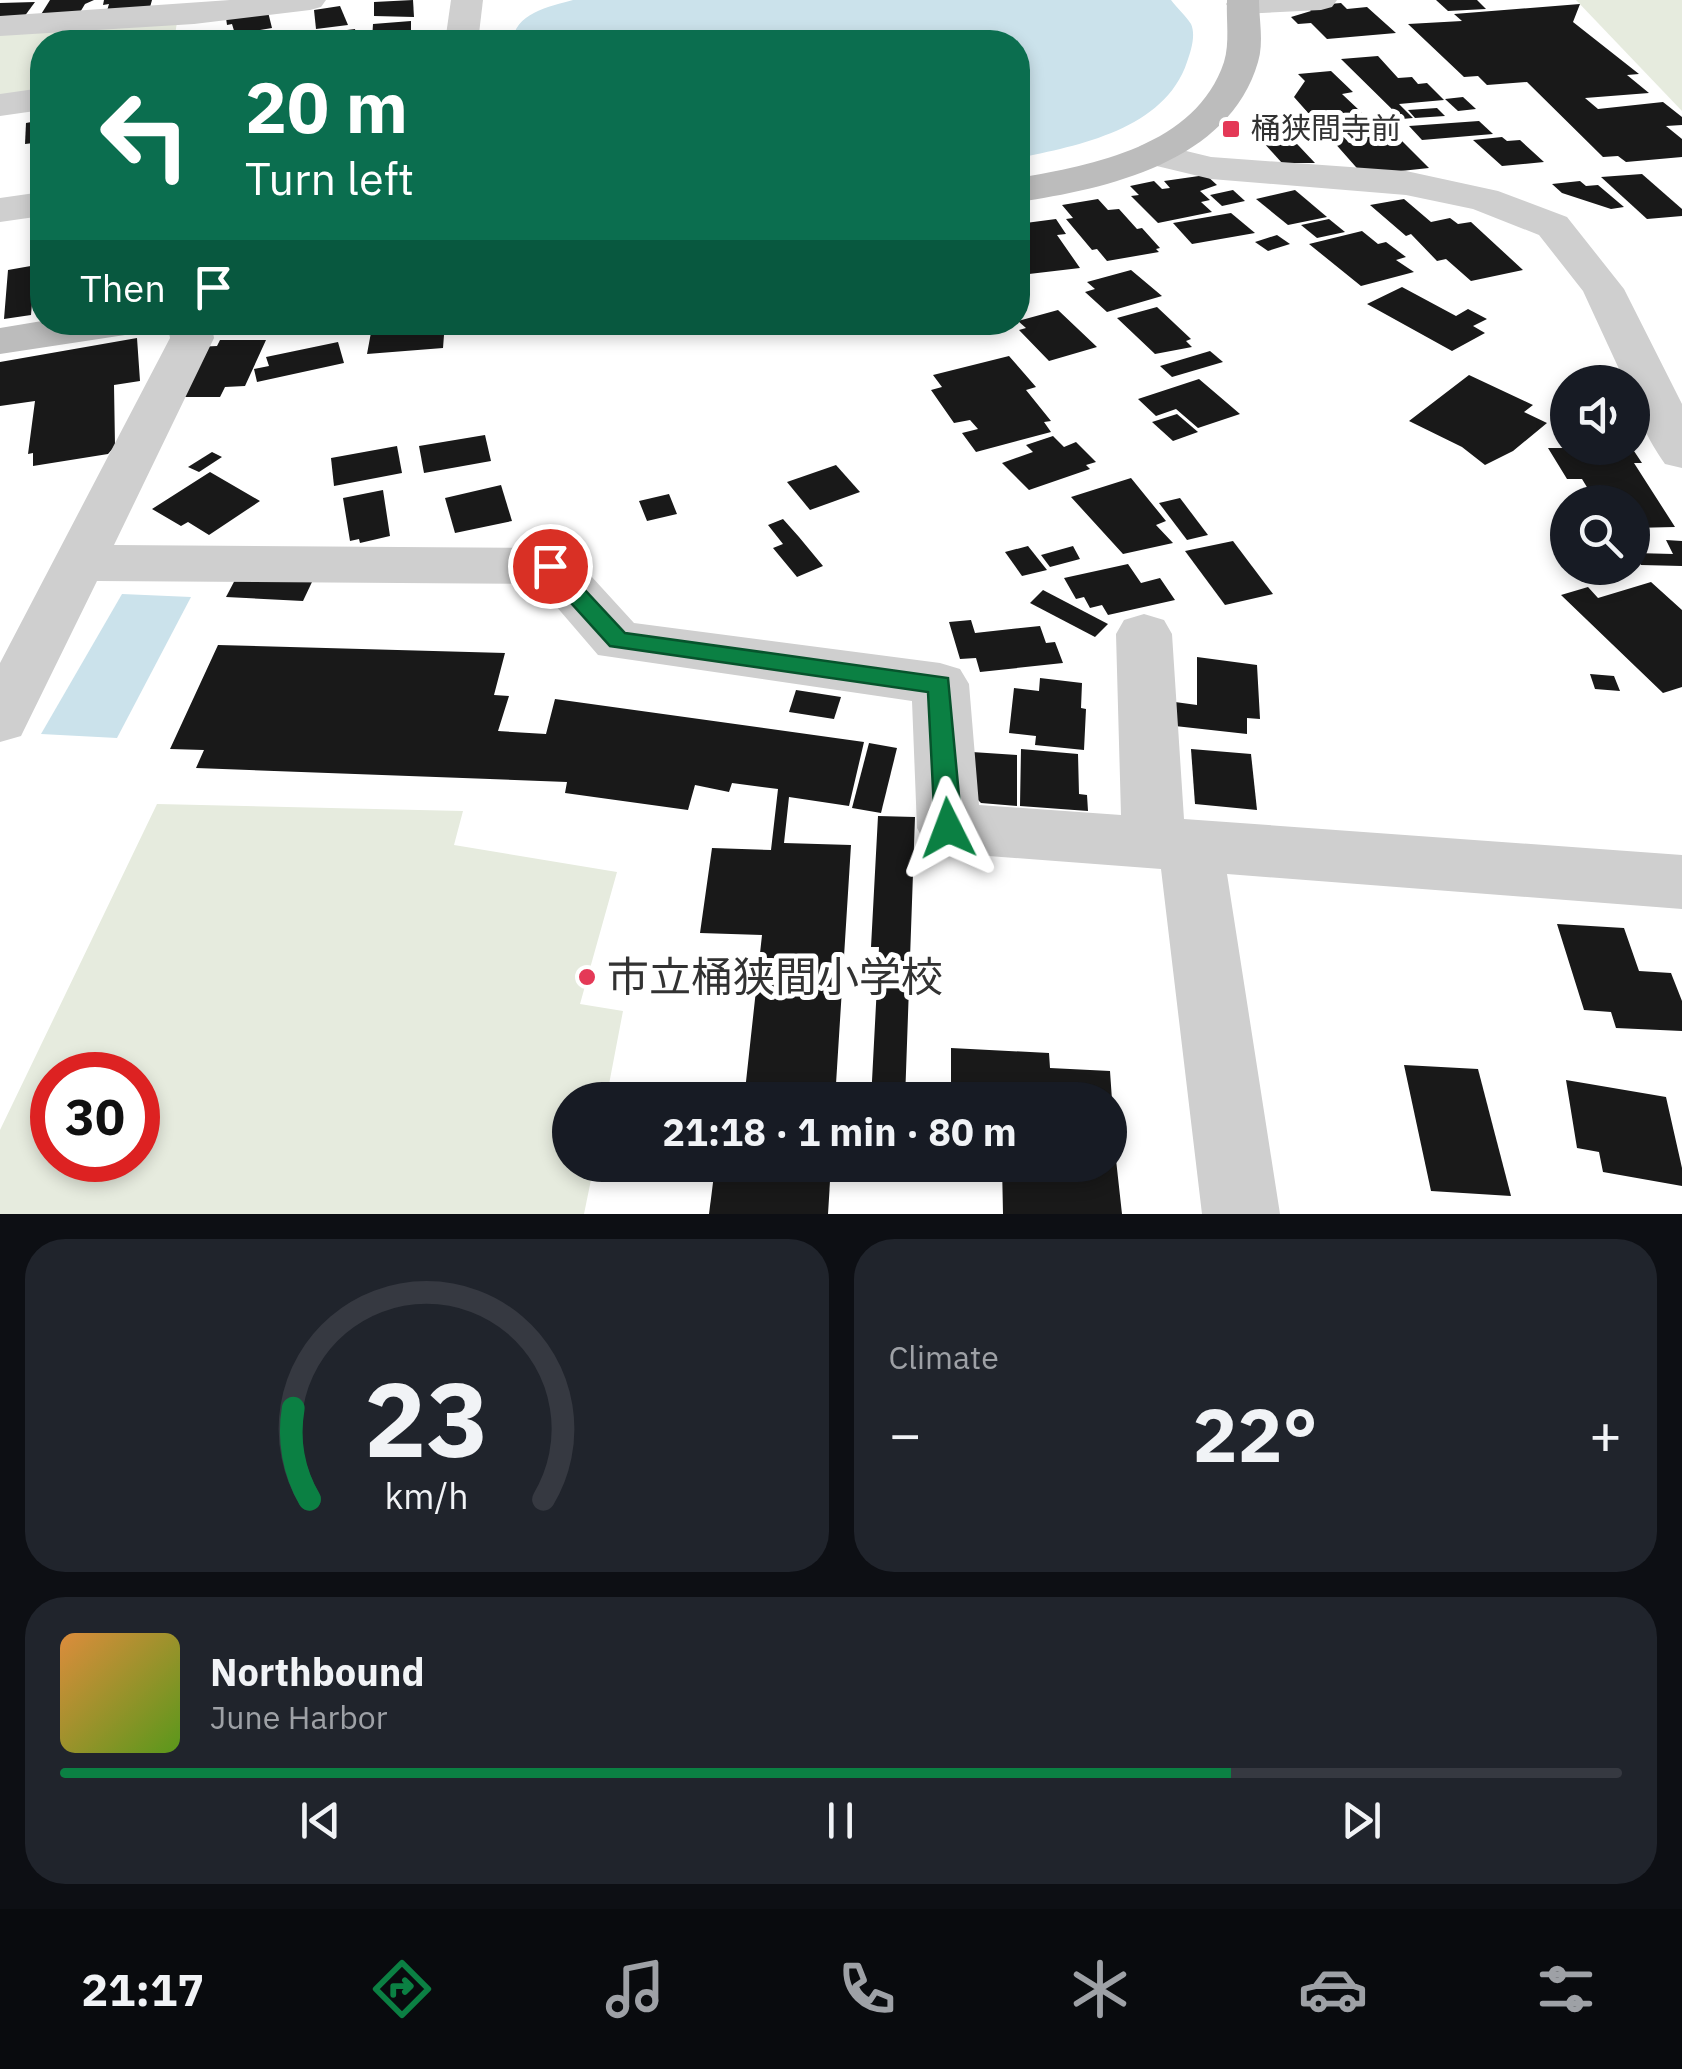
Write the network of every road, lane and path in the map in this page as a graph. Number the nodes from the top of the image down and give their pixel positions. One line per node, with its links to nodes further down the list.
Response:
1 (310, 0): 5 (street)
2 (467, 0): 7 (street)
3 (1321, 0): 4 (street)
4 (1243, 2): 10 (street)
5 (196, 19): 6 (street)
6 (0, 26)
7 (463, 30)
8 (30, 101): 9 (street)
9 (0, 105)
10 (1153, 154): 11 (street); 17 (street)
11 (1030, 188)
12 (30, 206): 13 (street)
13 (0, 210)
14 (39, 335): 16 (street)
15 (191, 335): 19 (street)
16 (0, 341)
17 (1659, 356): 18 (street)
18 (1682, 453)
19 (78, 563): 21 (street); 22 (street)
20 (1144, 634): 22 (street)
21 (0, 720)
22 (1172, 844): 23 (street); 24 (street)
23 (1682, 882)
24 (1241, 1214)

